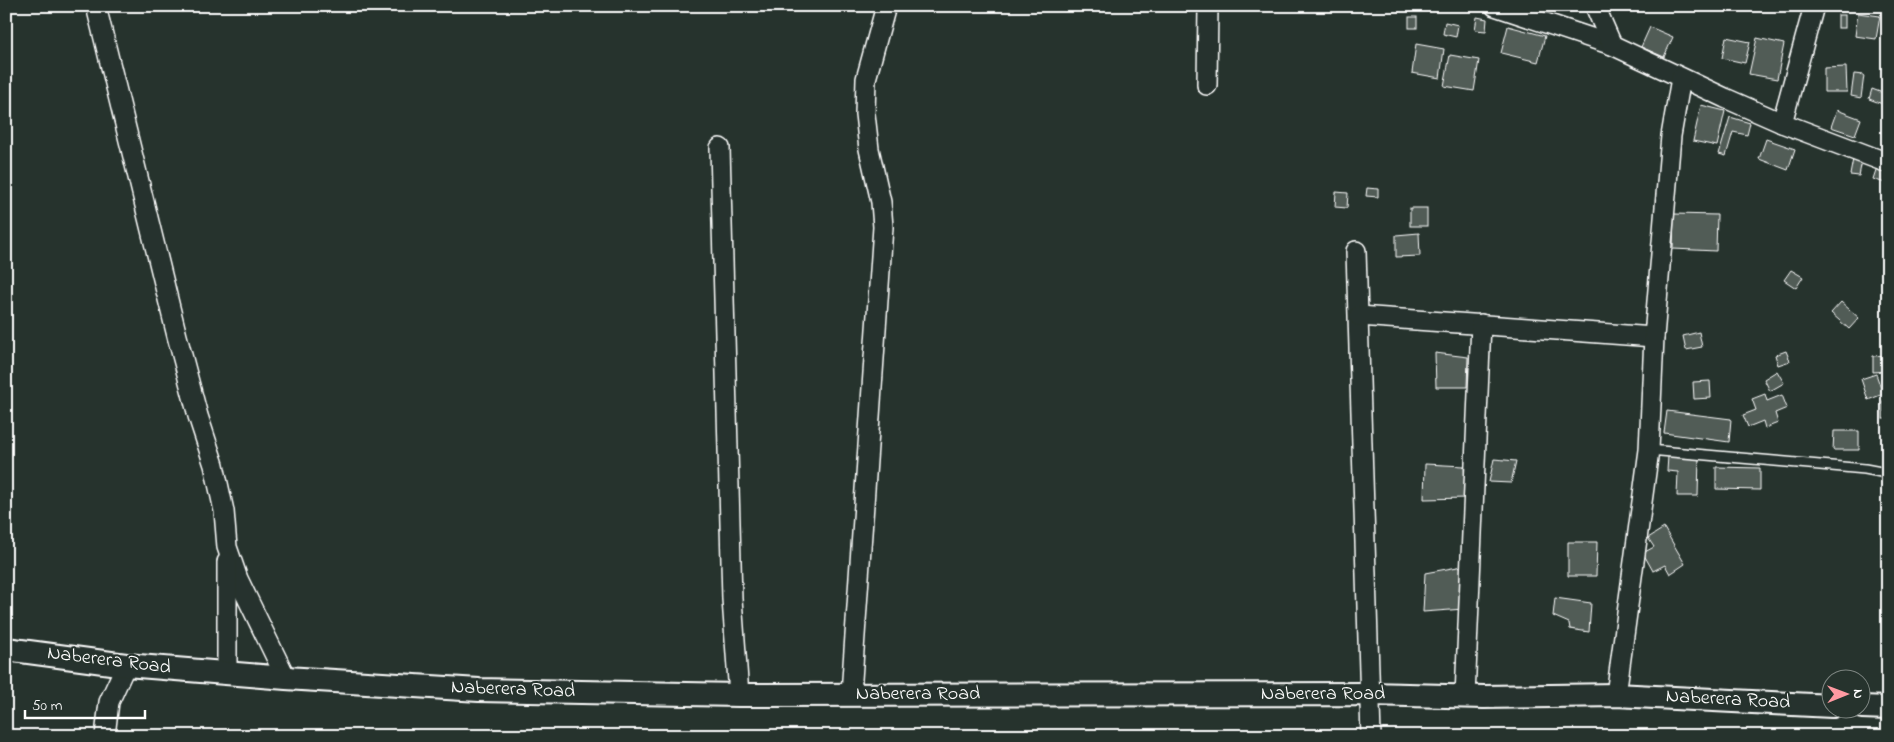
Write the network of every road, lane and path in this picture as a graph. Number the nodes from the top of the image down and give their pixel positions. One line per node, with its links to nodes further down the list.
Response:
1 (96, 6): 19 (street)
2 (886, 6): 24 (street)
3 (1208, 6): 9 (street)
4 (1495, 6): 7 (street)
5 (1595, 6): 7 (street)
6 (1814, 6): 10 (street)
7 (1612, 45): 8 (street)
8 (1682, 78): 10 (street); 16 (street)
9 (1207, 85)
10 (1782, 122): 12 (street)
11 (720, 148): 26 (street)
12 (1888, 163)
13 (1356, 251): 14 (street)
14 (1359, 316): 15 (street); 25 (street)
15 (1481, 324): 16 (street); 28 (street)
16 (1654, 337): 17 (street)
17 (1650, 450): 18 (lane); 27 (street)
18 (1888, 476)
19 (228, 547): 22 (street); 23 (street)
20 (6, 649): 21 (street, Naberera Road)
21 (126, 665): 22 (street, Naberera Road); 32 (street)
22 (227, 673): 23 (street, Naberera Road)
23 (286, 678): 26 (street, Naberera Road)
24 (851, 694): 25 (street, Naberera Road); 26 (street, Naberera Road)
25 (1370, 694): 28 (street, Naberera Road); 33 (street)
26 (739, 695)
27 (1616, 695): 28 (street, Naberera Road); 29 (street, Naberera Road)
28 (1465, 696)
29 (1822, 705)
30 (1872, 707): 31 (street)
31 (1888, 708)
32 (105, 736)
33 (1371, 736)

